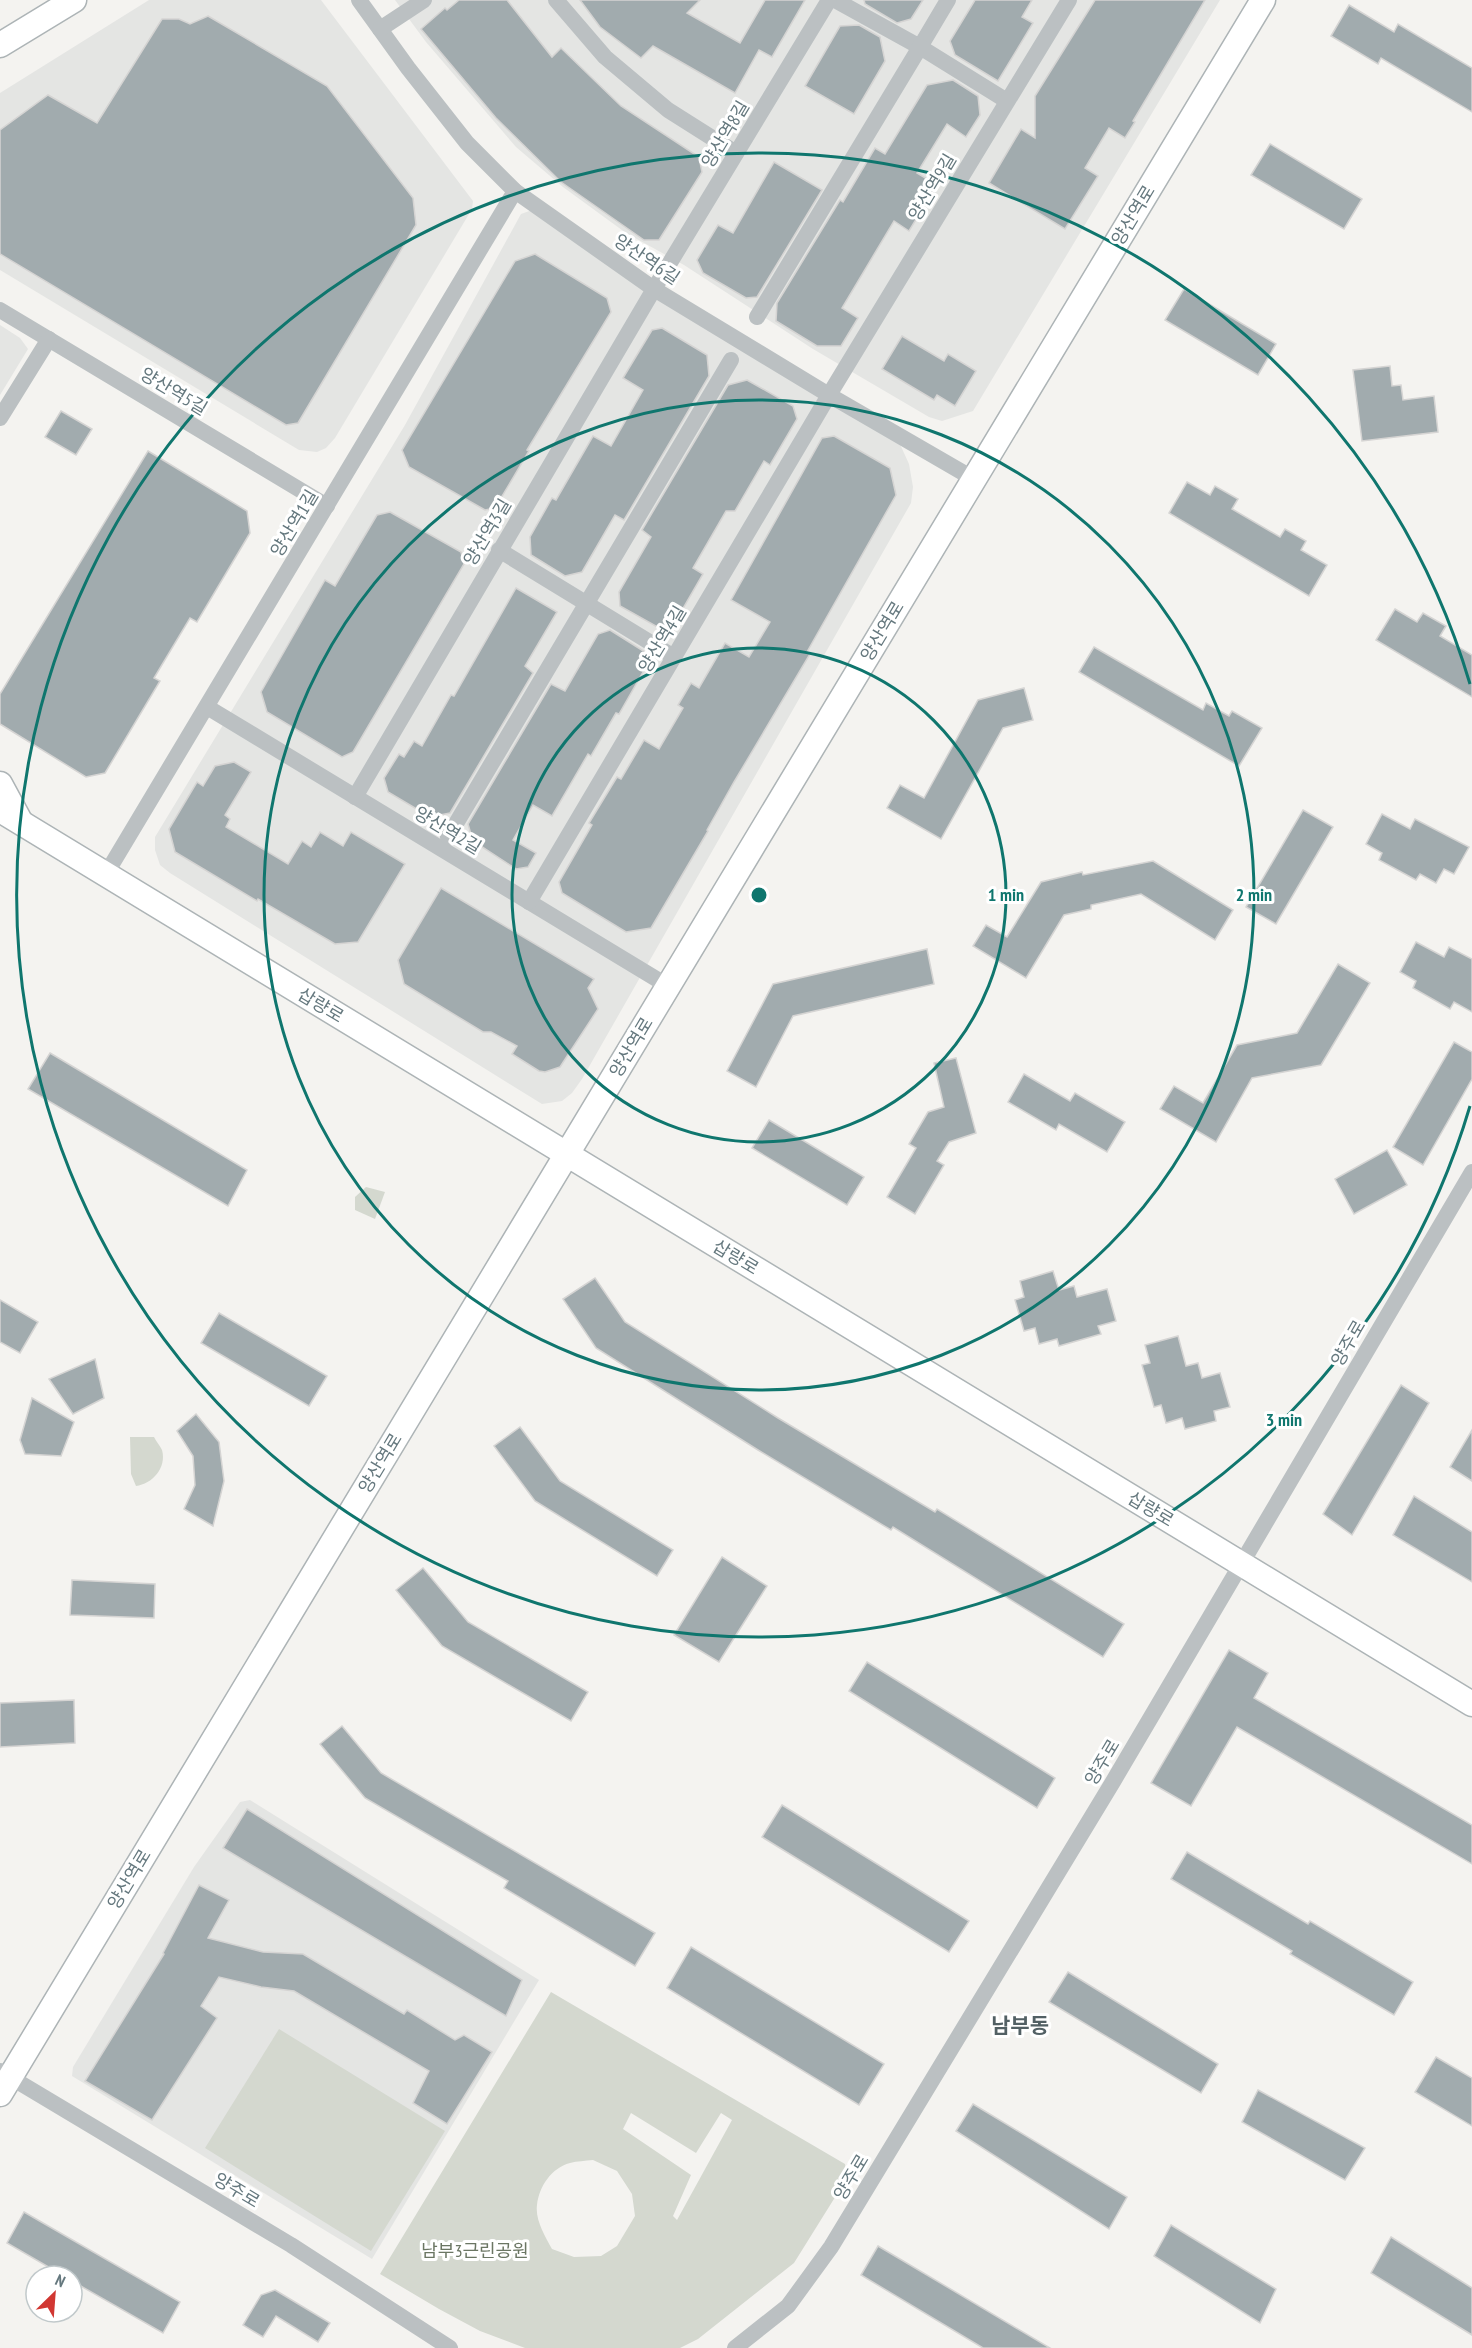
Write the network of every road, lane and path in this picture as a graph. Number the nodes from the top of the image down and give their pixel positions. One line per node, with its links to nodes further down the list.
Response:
1 (74, 0): 11 (street)
2 (359, 0): 10 (street, 양산역6길)
3 (424, 0): 10 (street)
4 (556, 0): 14 (street)
5 (829, 0): 14 (street, 양산역8길)
6 (835, 0): 12 (street)
7 (948, 0): 12 (street)
8 (1069, 0): 13 (street, 양산역9길)
9 (1263, 0): 23 (street, 양산역로)
10 (380, 29): 15 (street, 양산역6길)
11 (0, 45)
12 (920, 47): 13 (street); 18 (street)
13 (1007, 101): 21 (street, 양산역9길)
14 (736, 153): 16 (street, 양산역8길)
15 (515, 191): 16 (street, 양산역6길); 24 (street, 양산역1길)
16 (654, 289): 21 (street, 양산역6길); 25 (street, 양산역3길)
17 (0, 310): 19 (street, 양산역5길)
18 (757, 317)
19 (49, 339): 22 (street); 24 (street, 양산역5길)
20 (732, 360): 26 (street)
21 (829, 395): 23 (street, 양산역6길); 27 (street, 양산역4길)
22 (0, 418)
23 (974, 479): 36 (street, 양산역로)
24 (327, 506): 28 (street, 양산역1길)
25 (499, 550): 26 (street); 30 (street, 양산역3길)
26 (586, 604): 27 (street); 33 (street)
27 (674, 657): 35 (street, 양산역4길)
28 (207, 707): 30 (street, 양산역2길); 34 (street, 양산역1길)
29 (0, 784): 32 (street)
30 (355, 796): 35 (street, 양산역2길)
31 (0, 810): 32 (street, 삽량로)
32 (22, 823): 34 (street, 삽량로)
33 (448, 837)
34 (106, 874): 37 (street, 삽량로)
35 (529, 902): 36 (street, 양산역2길)
36 (668, 986): 37 (street, 양산역로)
37 (567, 1154): 39 (street, 삽량로); 41 (street, 양산역로)
38 (1472, 1172): 39 (street, 양주로)
39 (1241, 1564): 40 (street, 삽량로); 43 (street, 양주로)
40 (1472, 1704)
41 (3, 2081): 42 (street, 양주로)
42 (450, 2348)
43 (735, 2348)

